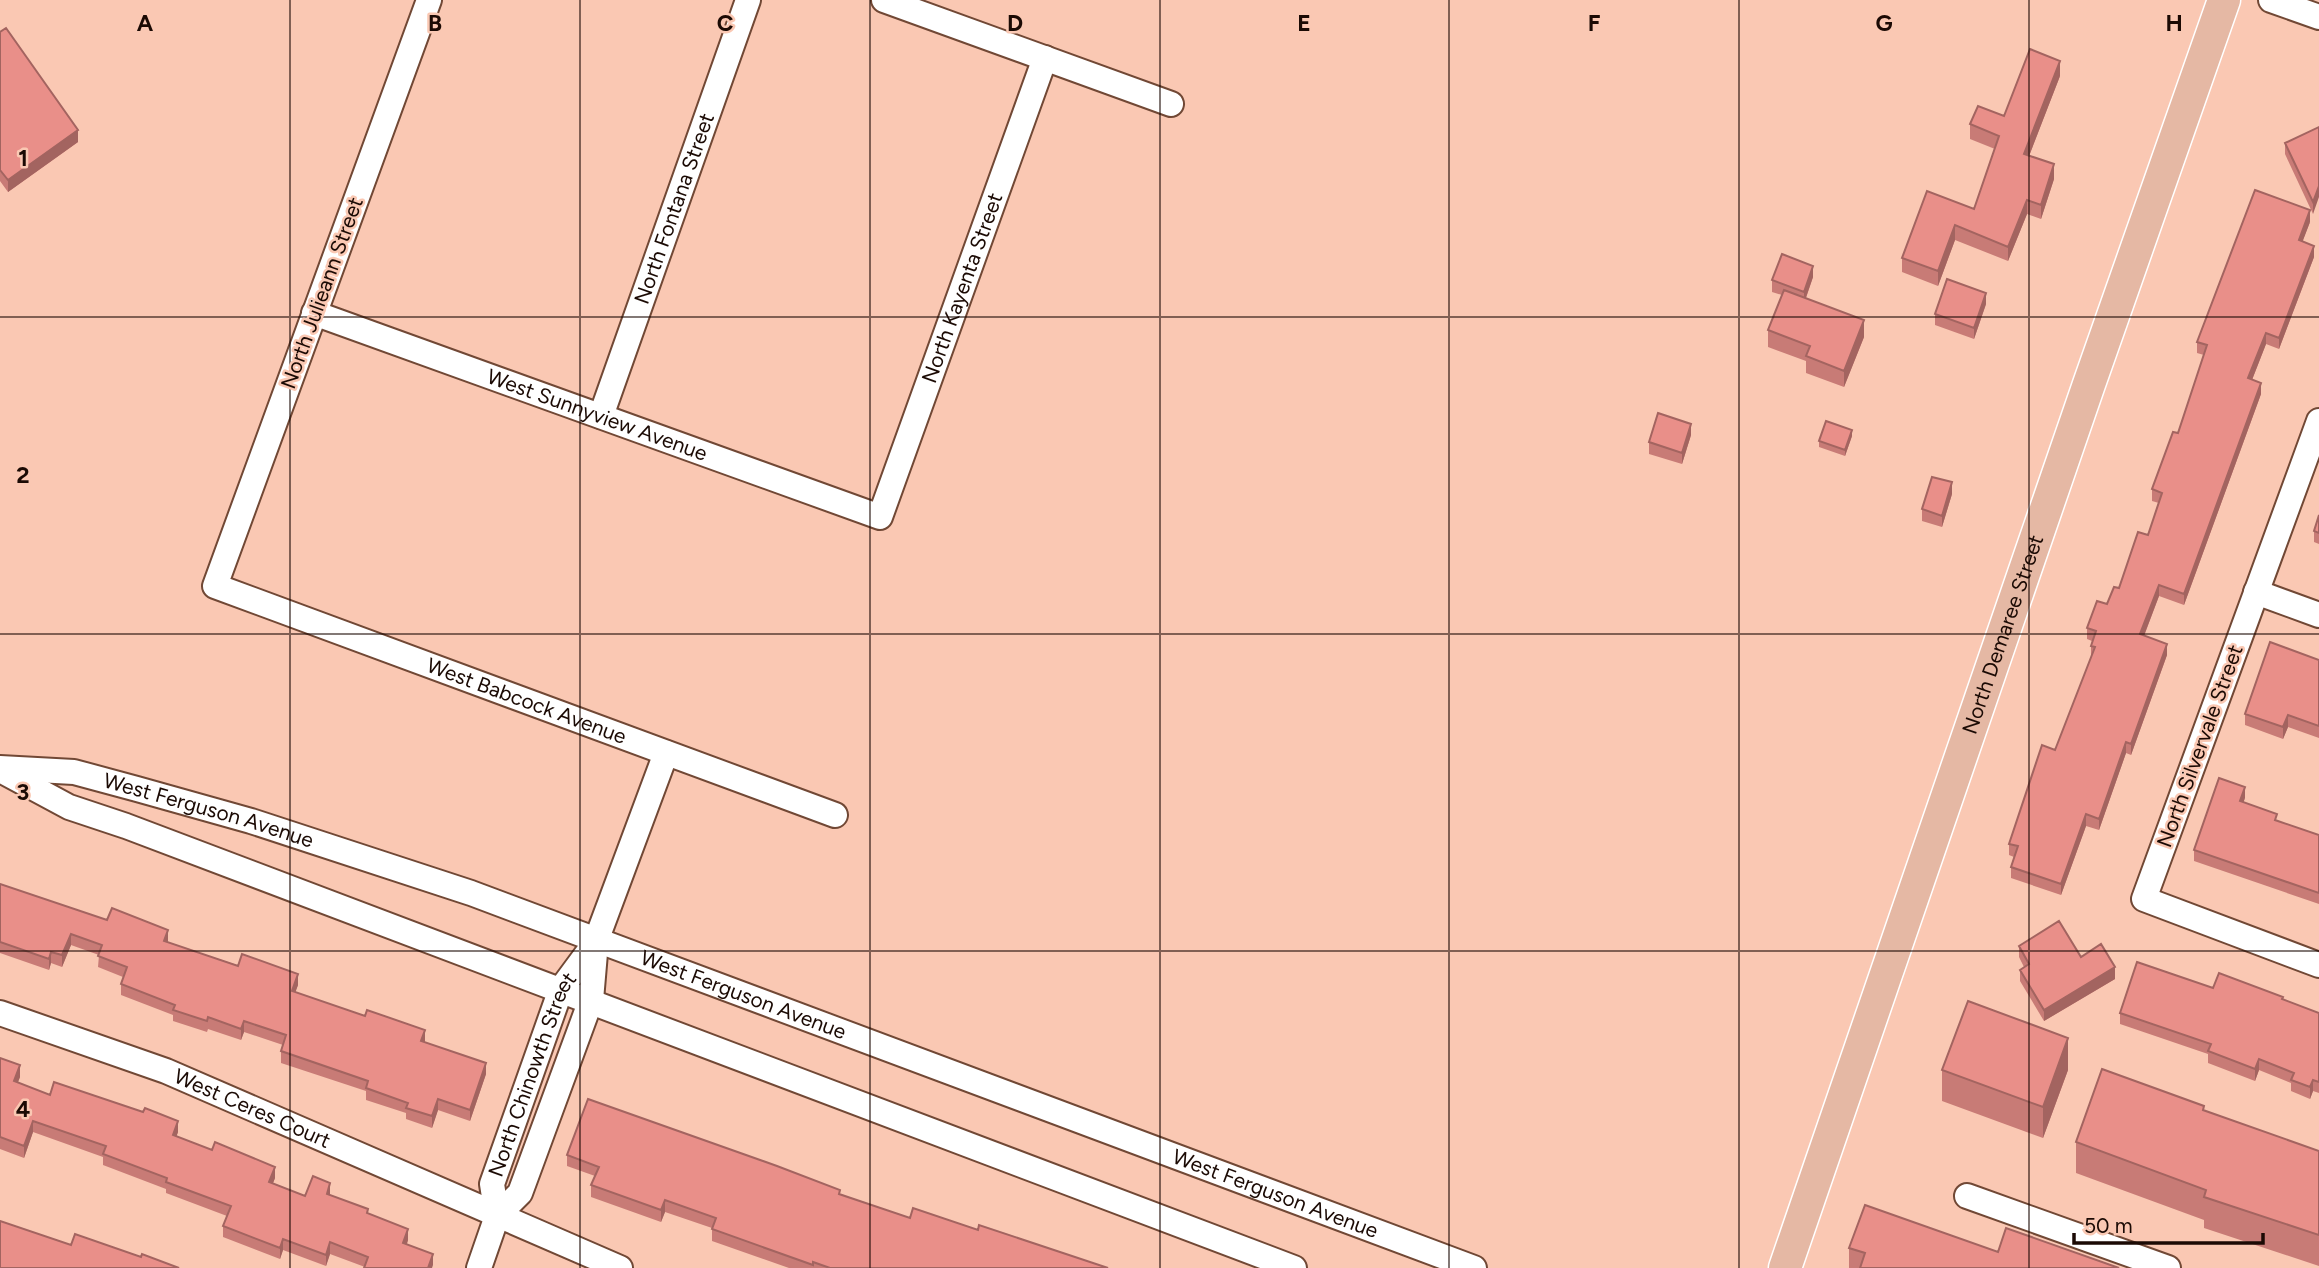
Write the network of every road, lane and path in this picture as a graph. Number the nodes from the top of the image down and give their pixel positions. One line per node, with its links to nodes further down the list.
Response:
1 (429, 0): 9 (street, North Julieann Street)
2 (748, 0): 10 (street, North Fontana Street)
3 (884, 0): 7 (street)
4 (2224, 0): 30 (main road, North Demaree Street)
5 (2271, 0): 6 (street)
6 (2319, 17)
7 (1045, 58): 8 (street); 12 (street, North Kayenta Street)
8 (1171, 103)
9 (314, 313): 10 (street, West Sunnyview Avenue); 13 (street, North Julieann Street)
10 (601, 416): 12 (street, West Sunnyview Avenue)
11 (2319, 421): 14 (street, North Silvervale Street)
12 (880, 517)
13 (215, 586): 16 (street, West Babcock Avenue)
14 (2256, 592): 15 (street); 20 (street, North Silvervale Street)
15 (2319, 614)
16 (666, 753): 18 (street, West Babcock Avenue); 19 (street, North Chinowth Street)
17 (0, 769): 19 (street, West Ferguson Avenue); 21 (street, West Ferguson Avenue)
18 (835, 815)
19 (596, 941): 21 (street, North Chinowth Street); 22 (street, North Chinowth Street); 29 (street, West Ferguson Avenue)
20 (2319, 965)
21 (561, 989): 22 (street, West Ferguson Avenue); 25 (street, North Chinowth Street)
22 (591, 1000): 25 (street, North Chinowth Street); 28 (street, West Ferguson Avenue)
23 (0, 1013): 25 (street, West Ceres Court)
24 (1967, 1196): 31 (street)
25 (497, 1216): 26 (street, North Chinowth Street); 27 (street, West Ceres Court)
26 (479, 1268)
27 (620, 1268)
28 (1294, 1268)
29 (1474, 1268)
30 (1785, 1268)
31 (2168, 1268)

